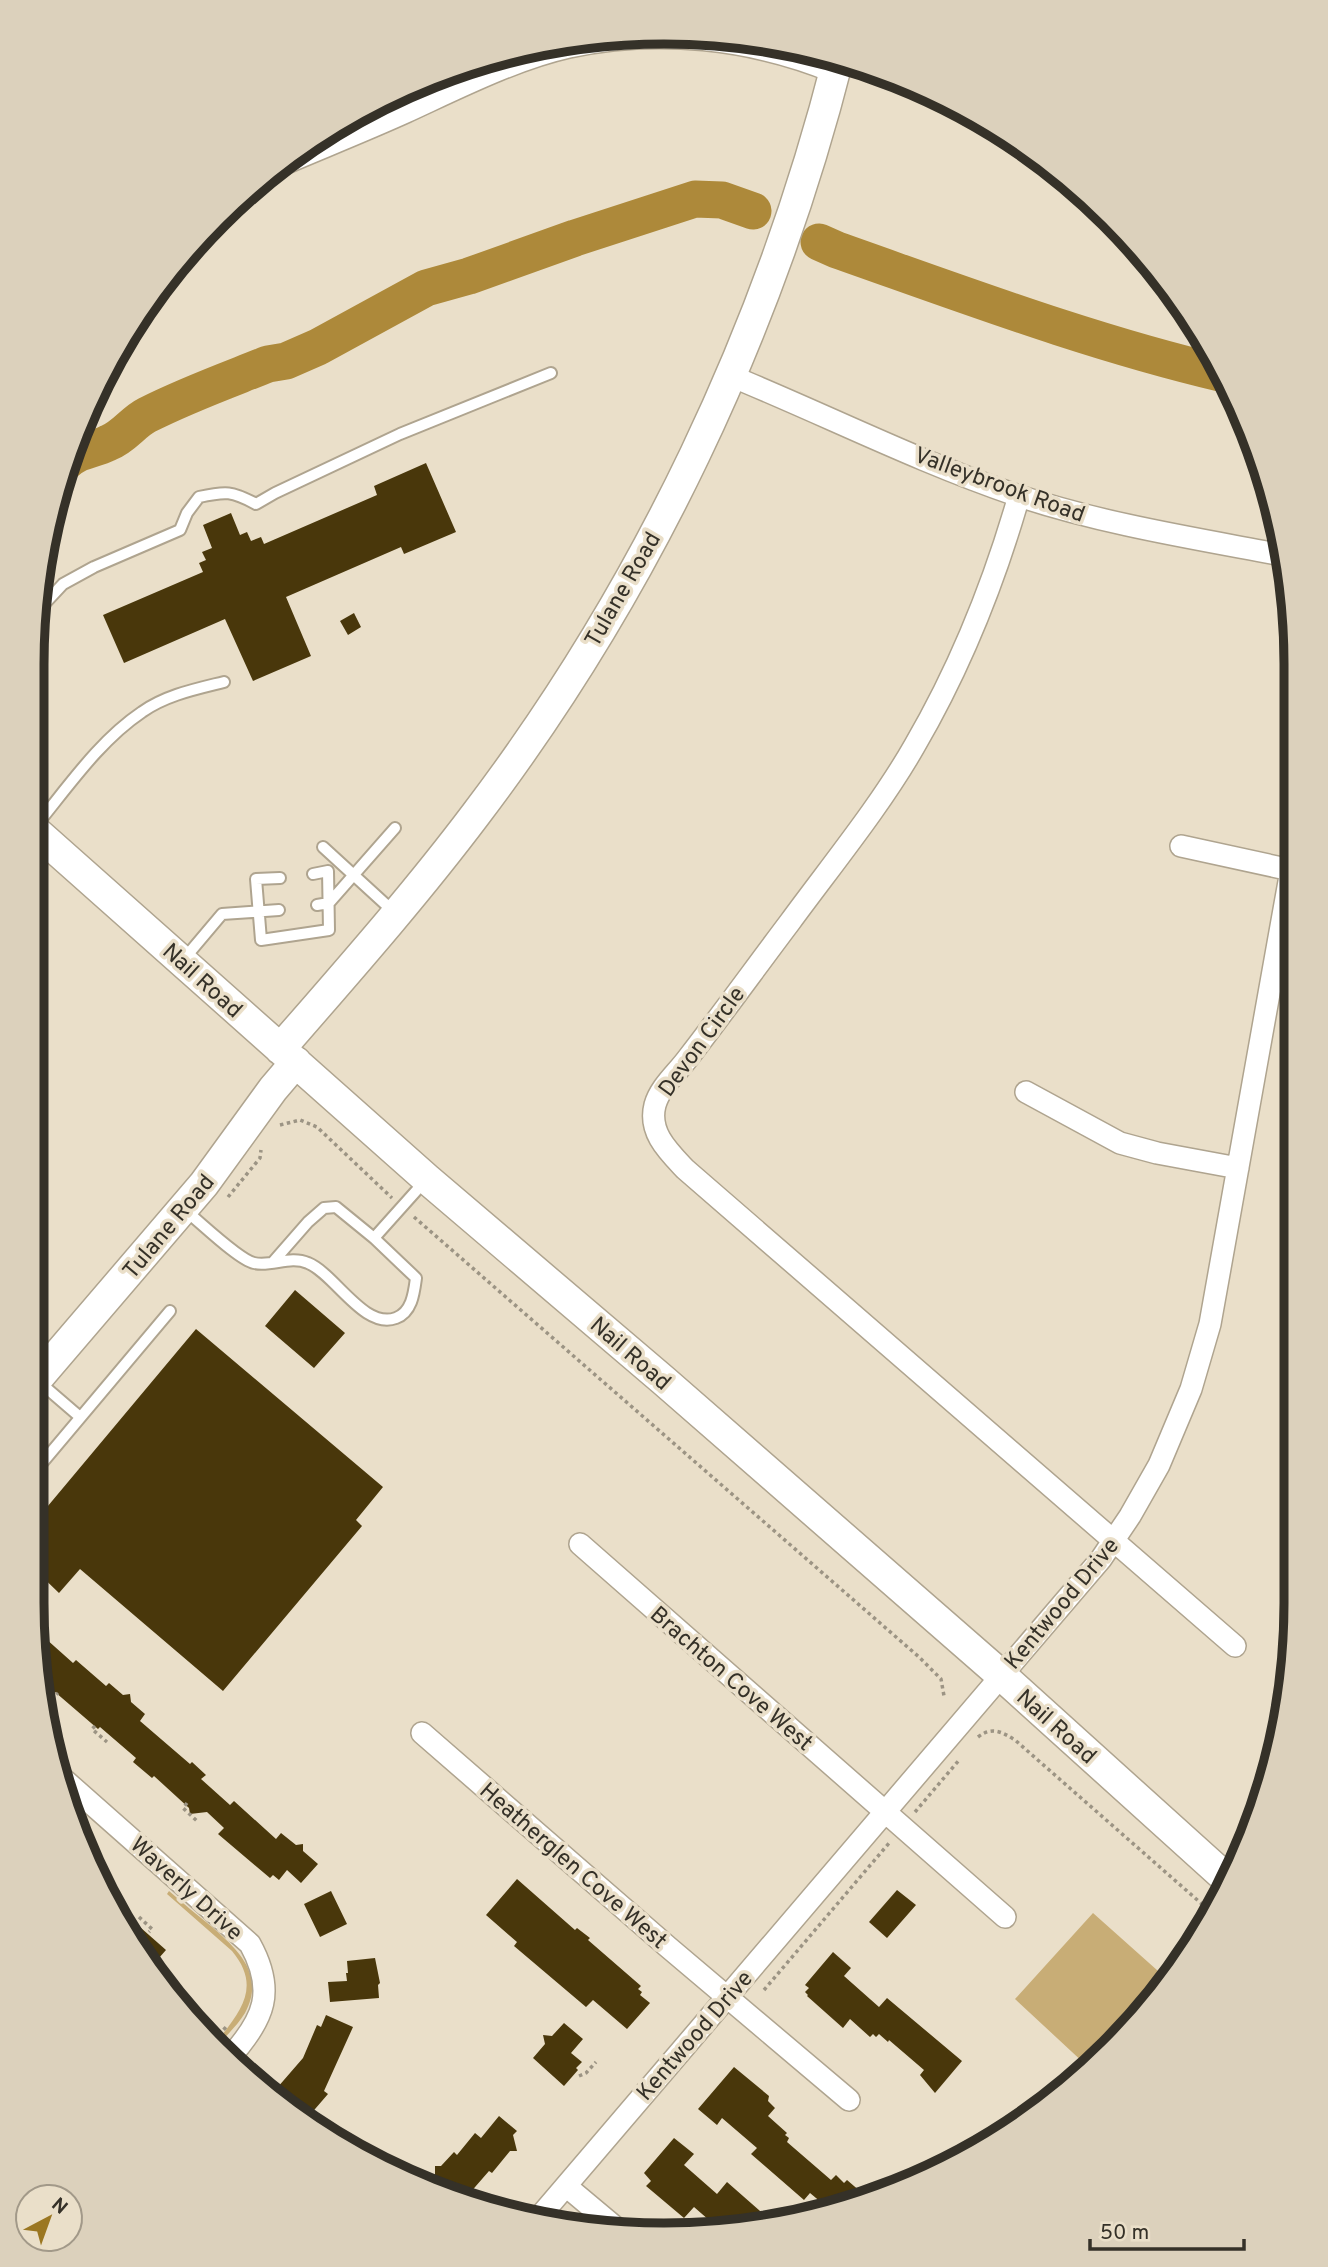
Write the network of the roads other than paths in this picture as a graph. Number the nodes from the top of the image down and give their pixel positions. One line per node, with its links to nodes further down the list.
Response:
1 (780, 55): 3 (street)
2 (544, 56): 5 (street)
3 (821, 64)
4 (835, 68): 9 (street, Tulane Road)
5 (440, 86)
6 (409, 99): 7 (street)
7 (348, 131)
8 (551, 373): 12 (lane)
9 (731, 376): 10 (street, Valleybrook Road); 28 (street, Tulane Road)
10 (1019, 496): 11 (street, Valleybrook Road); 42 (street, Devon Circle)
11 (1274, 553)
12 (47, 601)
13 (223, 682): 14 (lane)
14 (44, 816)
15 (395, 828): 21 (lane)
16 (44, 839): 29 (street, Nail Road)
17 (1181, 846): 19 (street)
18 (323, 848): 21 (lane)
19 (1284, 868)
20 (313, 874): 23 (lane)
21 (353, 875): 23 (lane); 28 (lane)
22 (280, 877): 27 (lane)
23 (329, 903): 24 (lane); 27 (lane)
24 (317, 905)
25 (1284, 909): 32 (street, Kentwood Drive)
26 (279, 910): 27 (lane)
27 (259, 913): 29 (lane)
28 (396, 914): 30 (street, Tulane Road)
29 (182, 961): 30 (street, Nail Road)
30 (288, 1055): 33 (street, Nail Road); 34 (street, Tulane Road)
31 (1026, 1092): 32 (street)
32 (1238, 1167): 42 (street, Kentwood Drive)
33 (427, 1179): 35 (lane); 45 (street, Nail Road)
34 (193, 1217): 36 (lane); 38 (street, Tulane Road)
35 (374, 1238): 36 (lane); 36 (lane)
36 (272, 1262)
37 (170, 1311): 40 (lane)
38 (44, 1372)
39 (44, 1390): 40 (lane)
40 (80, 1417): 41 (lane)
41 (44, 1460)
42 (1114, 1540): 44 (street, Devon Circle); 45 (street, Kentwood Drive)
43 (580, 1544): 48 (street, Brachton Cove West)
44 (1235, 1646)
45 (1000, 1675): 48 (street, Kentwood Drive); 49 (street, Nail Road)
46 (422, 1732): 51 (street, Heatherglen Cove West)
47 (72, 1787): 52 (street, Waverly Drive)
48 (885, 1811): 50 (street, Brachton Cove West); 51 (street, Kentwood Drive)
49 (1221, 1874)
50 (1005, 1917)
51 (727, 1997): 53 (street, Heatherglen Cove West); 54 (street, Kentwood Drive)
52 (235, 2051)
53 (849, 2100)
54 (566, 2186): 55 (street, Kentwood Drive); 56 (street)
55 (544, 2211)
56 (607, 2220)

